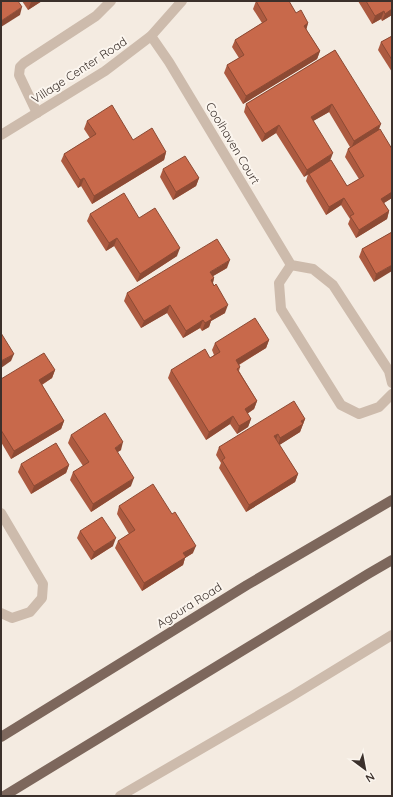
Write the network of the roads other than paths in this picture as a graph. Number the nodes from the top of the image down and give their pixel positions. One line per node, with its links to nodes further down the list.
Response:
1 (111, 1): 4 (street)
2 (182, 1): 3 (street, Village Center Road)
3 (151, 36): 4 (street, Village Center Road); 6 (street, Coolhaven Court)
4 (37, 113): 5 (street, Village Center Road)
5 (1, 135)
6 (291, 265): 7 (street); 8 (street)
7 (392, 384)
8 (392, 394)
9 (392, 500): 14 (main road, Agoura Road)
10 (1, 513): 12 (street)
11 (392, 560): 15 (main road)
12 (1, 613)
13 (392, 635): 16 (street)
14 (1, 737)
15 (4, 796)
16 (120, 796)

